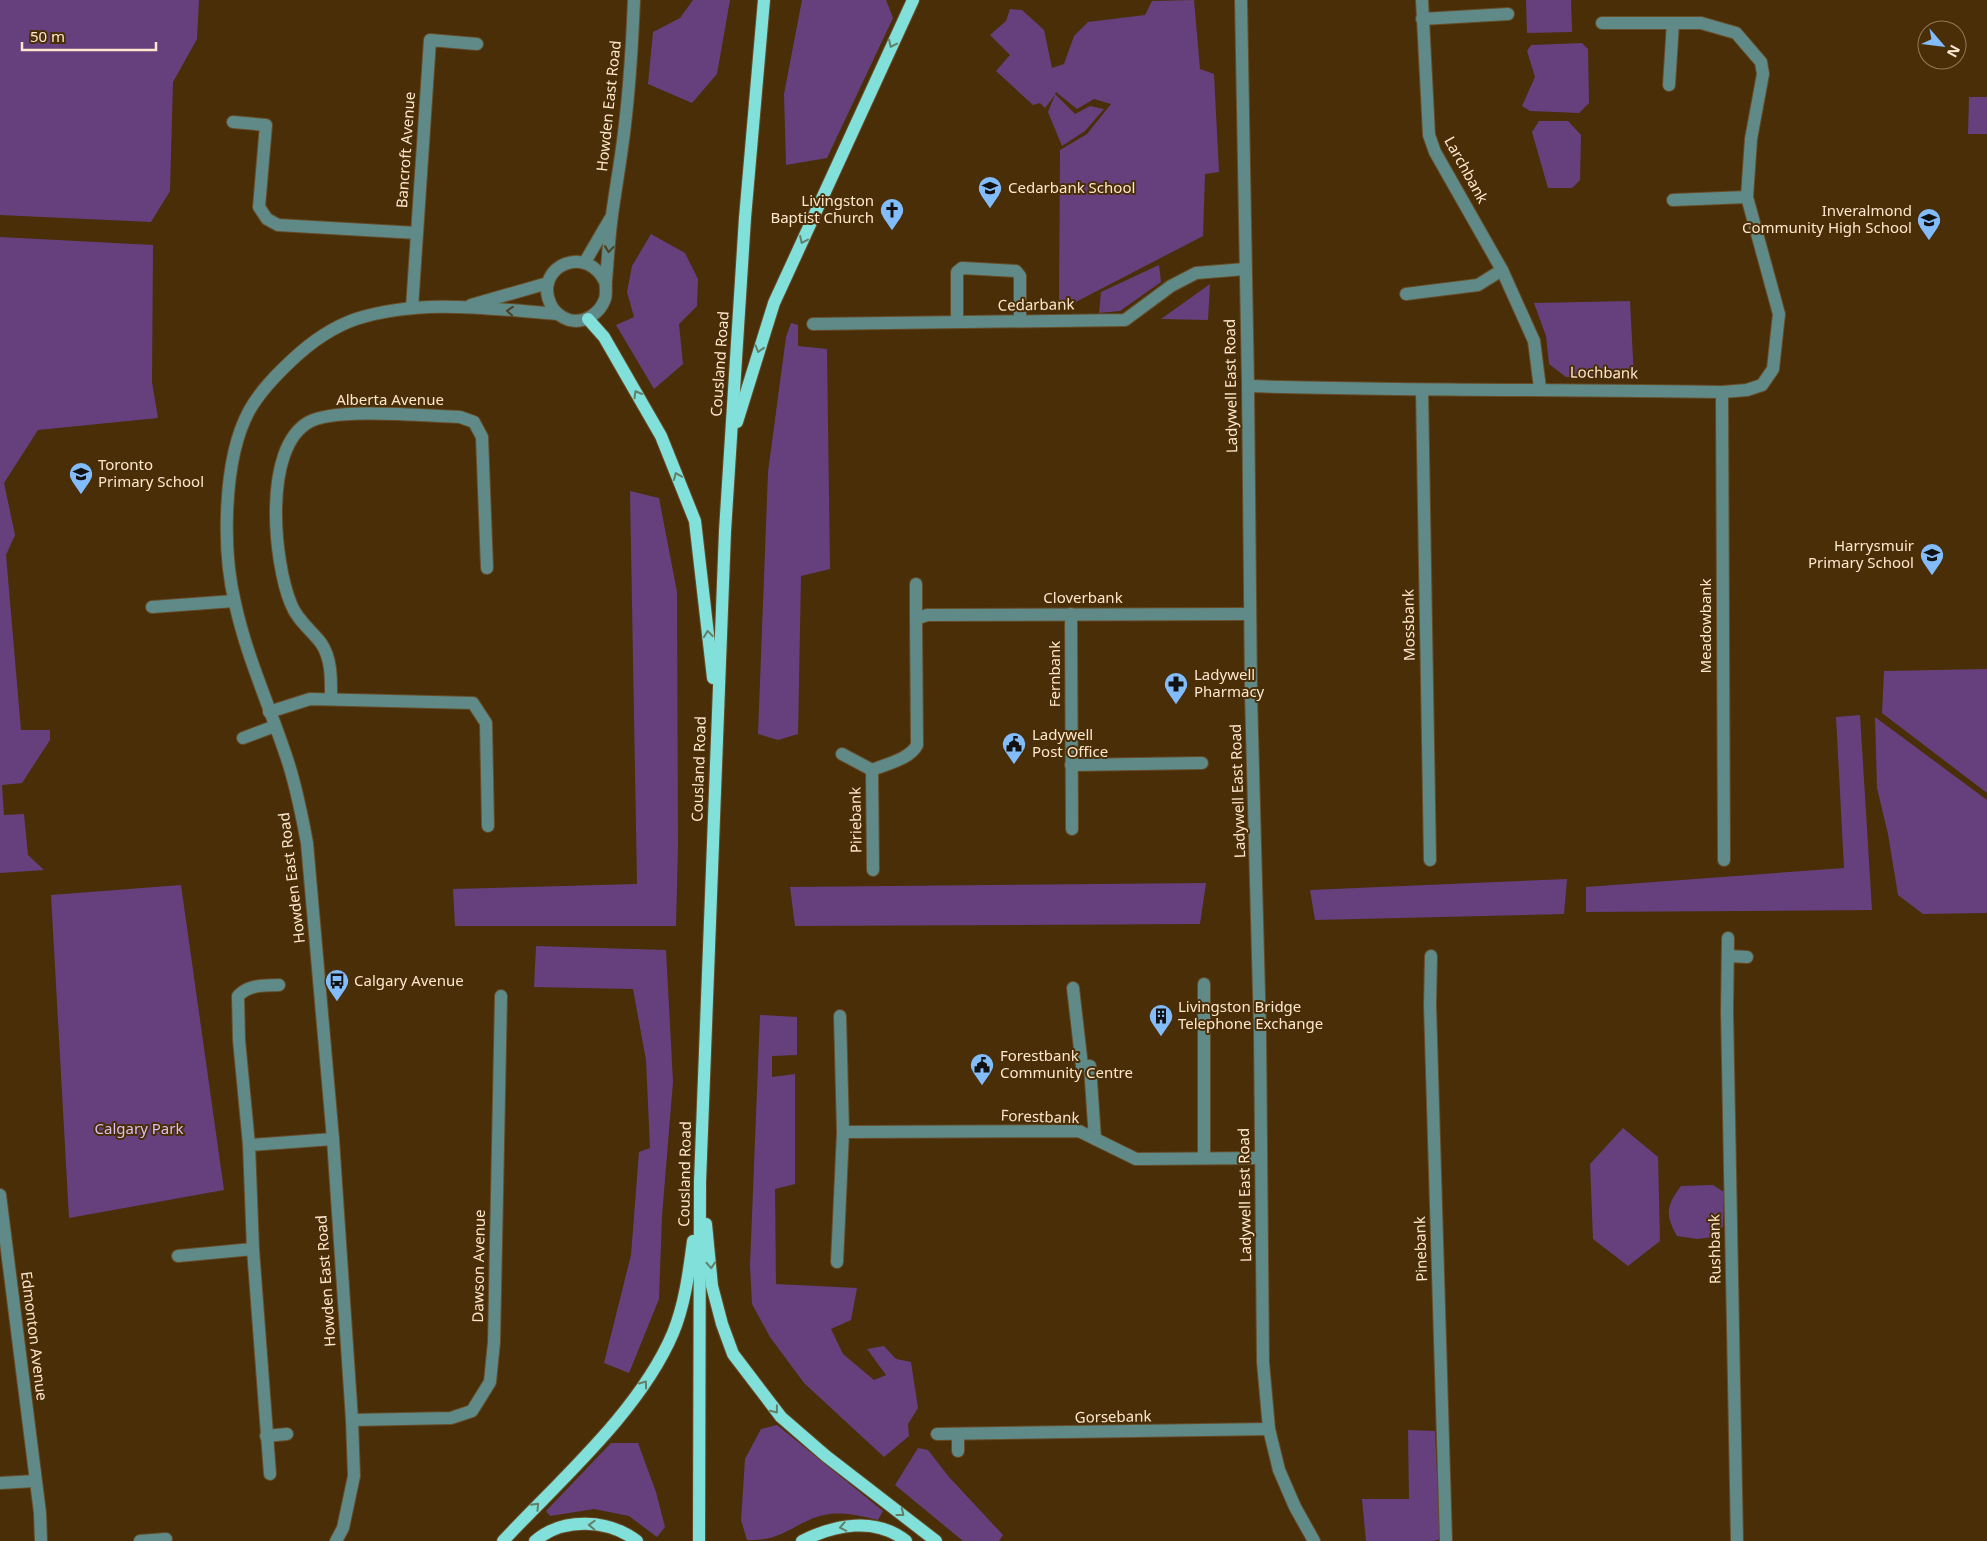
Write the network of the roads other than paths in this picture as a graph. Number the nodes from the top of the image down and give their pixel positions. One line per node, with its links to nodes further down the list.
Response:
1 (634, 0): 15 (street, Howden East Road)
2 (764, 0): 34 (main road, Cousland Road)
3 (913, 0): 34 (main road, one-way to 34)
4 (1241, 0): 18 (street, Ladywell East Road)
5 (1422, 0): 7 (street, Larchbank)
6 (1508, 14): 7 (street)
7 (1422, 19): 19 (street, Larchbank)
8 (1602, 23): 9 (street, Lochbank)
9 (1673, 23): 11 (street); 13 (street, Lochbank)
10 (477, 44): 16 (street, Bancroft Avenue)
11 (1669, 85)
12 (232, 122): 16 (street)
13 (1747, 197): 14 (street); 33 (street, Lochbank)
14 (1673, 200)
15 (612, 215): 17 (street, Howden East Road); 21 (street, Howden East Road, one-way to 21)
16 (416, 233): 23 (street, Bancroft Avenue)
17 (585, 262): 20 (street); 21 (street)
18 (1245, 269): 27 (street, Cedarbank); 30 (street, Ladywell East Road)
19 (1502, 270): 22 (street); 31 (street, Larchbank)
20 (548, 283): 24 (street, Howden East Road); 25 (street)
21 (606, 284): 26 (street, Howden East Road)
22 (1406, 294)
23 (412, 308): 24 (street, Howden East Road); 37 (street, Howden East Road)
24 (462, 308): 25 (street, Howden East Road, one-way to 24)
25 (558, 314): 26 (street, Howden East Road)
26 (588, 318): 44 (main road, one-way to 26)
27 (1020, 321): 28 (street, Cedarbank); 28 (street)
28 (957, 322): 29 (street, Cedarbank)
29 (813, 324)
30 (1248, 386): 32 (street, Lochbank); 40 (street, Ladywell East Road)
31 (1540, 388): 32 (street, Lochbank); 33 (street, Lochbank)
32 (1422, 390): 53 (street, Mossbank)
33 (1722, 392): 54 (street, Meadowbank)
34 (731, 442): 44 (main road, Cousland Road)
35 (488, 568): 42 (street, Alberta Avenue)
36 (916, 584): 41 (street)
37 (234, 601): 38 (street); 43 (street, Howden East Road)
38 (152, 607)
39 (1071, 614): 40 (street, Cloverbank); 41 (street, Cloverbank); 49 (street, Fernbank)
40 (1250, 614): 70 (street, Ladywell East Road)
41 (916, 619): 50 (street, Piriebank)
42 (331, 698): 43 (street); 51 (street)
43 (269, 712): 45 (street, Howden East Road)
44 (718, 718): 71 (main road, Cousland Road)
45 (275, 726): 46 (street); 66 (street, Howden East Road)
46 (243, 738)
47 (842, 754): 50 (street, Piriebank)
48 (1202, 763): 49 (street)
49 (1071, 765): 52 (street, Fernbank)
50 (872, 770): 55 (street, Piriebank)
51 (488, 826)
52 (1072, 829)
53 (1430, 860)
54 (1724, 860)
55 (873, 870)
56 (1728, 938): 58 (street, Rushbank)
57 (1431, 956): 99 (street, Pinebank)
58 (1728, 956): 59 (street); 100 (street, Rushbank)
59 (1747, 957)
60 (1204, 984): 69 (street)
61 (278, 985): 68 (street)
62 (1073, 988): 67 (street)
63 (501, 996): 76 (street, Dawson Avenue)
64 (840, 1016): 65 (street)
65 (844, 1132): 67 (street, Forestbank); 75 (street)
66 (333, 1138): 68 (street); 76 (street, Howden East Road)
67 (1096, 1139): 69 (street, Forestbank)
68 (249, 1145): 73 (street)
69 (1204, 1157): 70 (street, Forestbank)
70 (1260, 1158): 77 (street, Ladywell East Road)
71 (700, 1182): 91 (main road, one-way to 71); 94 (main road, Cousland Road); 97 (main road, one-way to 97)
72 (0, 1195): 84 (street, Edmonton Avenue)
73 (253, 1249): 74 (street); 81 (street)
74 (178, 1256)
75 (837, 1262)
76 (352, 1420): 90 (street, Howden East Road)
77 (1269, 1429): 80 (street, Gorsebank); 98 (street, Ladywell East Road)
78 (287, 1434): 81 (street)
79 (937, 1434): 80 (street, Gorsebank)
80 (958, 1435): 82 (street)
81 (266, 1436): 83 (street)
82 (958, 1451)
83 (270, 1474)
84 (36, 1480): 85 (street); 87 (street, Edmonton Avenue)
85 (0, 1483)
86 (166, 1539): 89 (street)
87 (41, 1541)
88 (140, 1541): 89 (street)
89 (145, 1541)
90 (336, 1541)
91 (502, 1541)
92 (535, 1541): 93 (main road, one-way to 92)
93 (637, 1541)
94 (699, 1541)
95 (802, 1541): 96 (main road, one-way to 95)
96 (906, 1541)
97 (936, 1541)
98 (1314, 1541)
99 (1446, 1541)
100 (1737, 1541)

